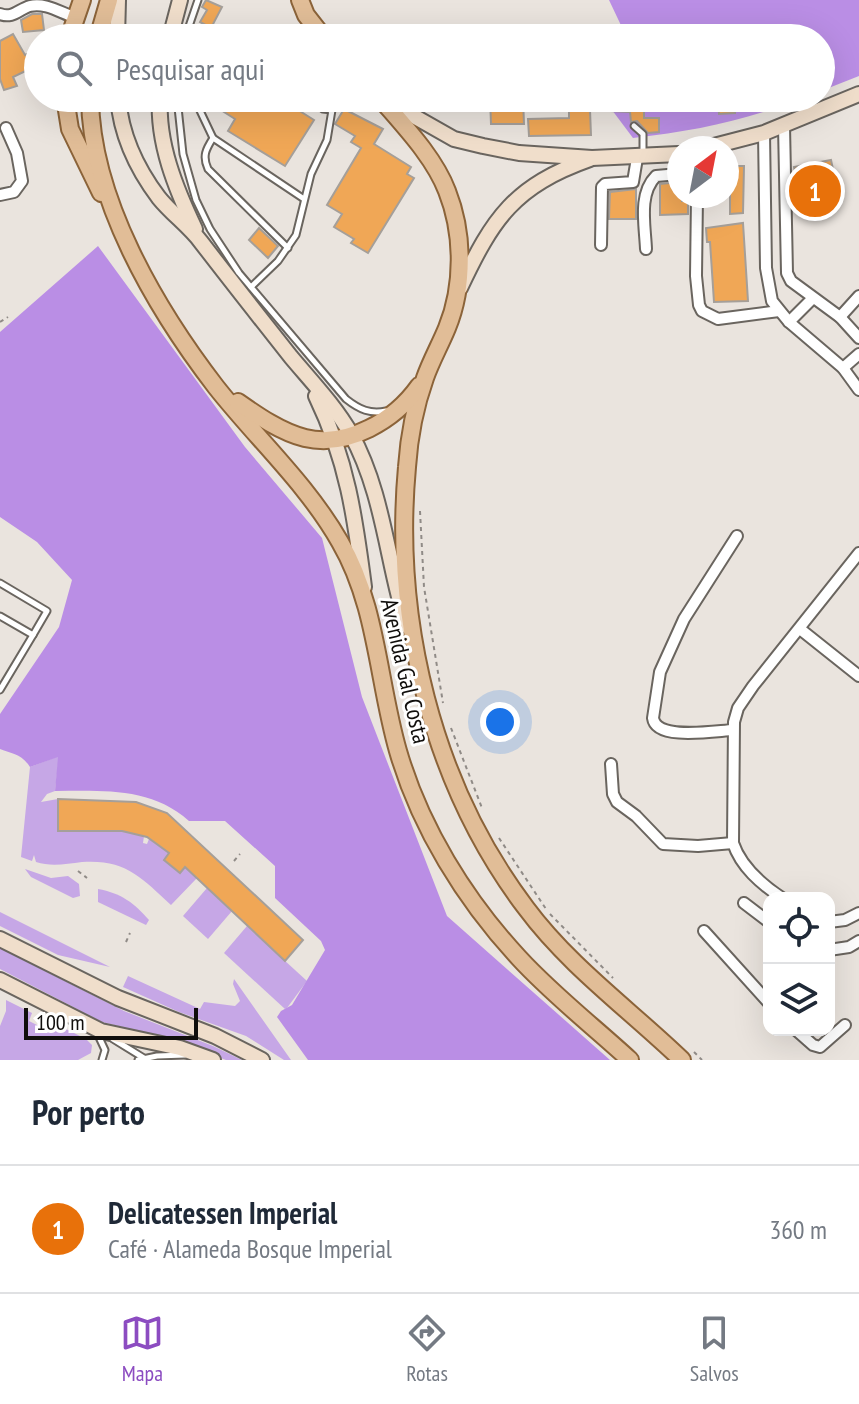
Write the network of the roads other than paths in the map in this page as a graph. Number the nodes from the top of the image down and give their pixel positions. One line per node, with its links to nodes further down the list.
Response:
1 (82, 0): 8 (main road)
2 (109, 0): 10 (main road)
3 (118, 0): 11 (main road)
4 (180, 0): 12 (main road)
5 (198, 0): 13 (lane)
6 (299, 4): 14 (main road)
7 (0, 14): 8 (street)
8 (74, 17): 9 (main road)
9 (72, 24)
10 (102, 24)
11 (117, 24)
12 (174, 24)
13 (190, 24)
14 (314, 24)
15 (859, 94): 16 (main road)
16 (835, 104)
17 (67, 112): 40 (main road)
18 (91, 112): 40 (main road, Avenida Gal Costa)
19 (119, 112): 41 (main road)
20 (161, 112): 41 (main road)
21 (178, 112): 45 (lane)
22 (201, 112): 31 (lane)
23 (332, 112): 38 (lane)
24 (392, 112): 46 (main road, Avenida Gal Costa)
25 (406, 112): 34 (main road)
26 (817, 112): 28 (main road)
27 (634, 126): 35 (lane)
28 (784, 126): 30 (main road); 48 (street)
29 (6, 128): 37 (street)
30 (764, 133): 32 (main road); 49 (street)
31 (213, 138): 38 (lane); 43 (lane)
32 (739, 139)
33 (667, 155): 35 (main road)
34 (592, 158): 35 (main road); 46 (main road)
35 (640, 158): 42 (street)
36 (667, 175): 44 (street)
37 (0, 195)
38 (304, 199): 43 (lane)
39 (697, 208): 49 (street)
40 (114, 215): 56 (main road, Avenida Gal Costa)
41 (200, 240): 59 (main road)
42 (601, 245)
43 (288, 248): 45 (lane)
44 (646, 249)
45 (251, 287): 58 (lane)
46 (458, 292): 55 (main road, Avenida Gal Costa)
47 (859, 296): 50 (street)
48 (812, 299): 50 (street); 51 (street)
49 (779, 311): 51 (street)
50 (840, 317): 52 (street)
51 (789, 322): 54 (street)
52 (859, 338)
53 (859, 354): 54 (street)
54 (843, 368): 57 (street)
55 (424, 379): 58 (main road); 67 (main road, Avenida Gal Costa)
56 (217, 388): 59 (main road); 63 (main road, Avenida Gal Costa)
57 (859, 390)
58 (406, 403): 59 (main road)
59 (344, 437): 63 (main road); 67 (main road)
60 (737, 536): 70 (street)
61 (859, 553): 65 (street)
62 (0, 583): 66 (lane)
63 (367, 604): 93 (main road, Avenida Gal Costa)
64 (0, 616): 66 (lane)
65 (800, 629): 68 (street); 70 (street)
66 (33, 635): 69 (lane)
67 (416, 656): 94 (main road, Avenida Gal Costa)
68 (859, 676)
69 (0, 690)
70 (733, 730): 72 (street)
71 (611, 764): 72 (street)
72 (733, 843): 73 (street)
73 (775, 892)
74 (744, 903): 76 (street)
75 (859, 913): 77 (street)
76 (763, 917)
77 (835, 921)
78 (704, 931): 83 (street)
79 (0, 939): 92 (main road)
80 (859, 941): 81 (street)
81 (835, 949)
82 (0, 980): 85 (main road)
83 (763, 996)
84 (845, 1025): 86 (street)
85 (91, 1027): 89 (main road); 90 (lane); 91 (lane)
86 (835, 1034)
87 (803, 1036): 88 (street)
88 (832, 1036)
89 (207, 1058): 90 (lane)
90 (143, 1059)
91 (102, 1060)
92 (262, 1060)
93 (630, 1060)
94 (682, 1060)

